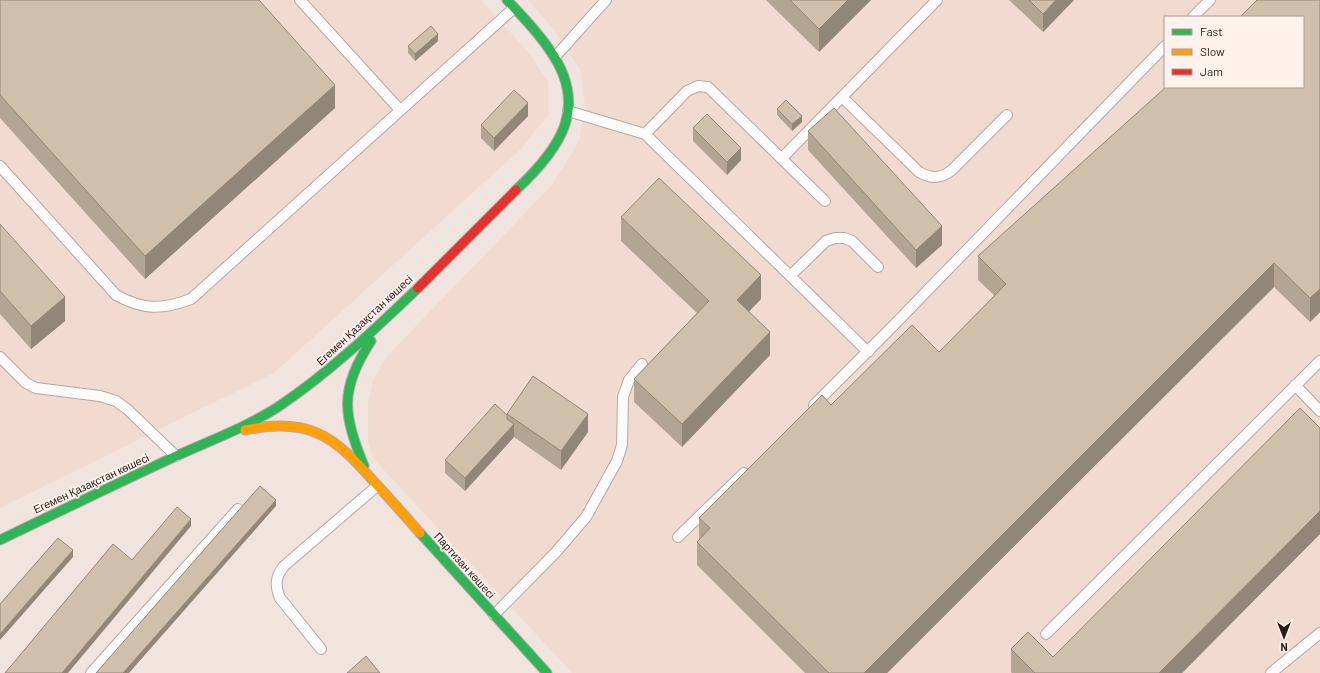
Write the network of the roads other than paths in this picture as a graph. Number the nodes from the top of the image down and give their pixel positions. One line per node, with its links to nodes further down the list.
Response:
1 (300, 0): 11 (lane)
2 (507, 0): 6 (street, Егемен Қазақстан көшесі)
3 (606, 0): 9 (lane)
4 (937, 0): 10 (lane)
5 (1210, 0): 7 (lane)
6 (514, 8): 9 (street, Егемен Қазақстан көшесі); 11 (lane)
7 (1194, 16)
8 (1164, 47): 21 (lane)
9 (555, 57): 12 (street, Егемен Қазақстан көшесі)
10 (842, 97): 13 (lane); 15 (lane)
11 (400, 110): 16 (lane)
12 (568, 111): 14 (lane); 20 (street, Егемен Қазақстан көшесі)
13 (1007, 115)
14 (645, 134): 15 (lane); 19 (lane)
15 (782, 158): 17 (lane)
16 (0, 166)
17 (825, 200)
18 (878, 266): 19 (lane)
19 (790, 276): 21 (lane)
20 (391, 314): 28 (street, Егемен Қазақстан көшесі); 31 (street)
21 (868, 352): 27 (lane)
22 (0, 357): 29 (lane)
23 (1320, 361): 25 (lane)
24 (642, 364): 36 (lane)
25 (1294, 385): 26 (lane); 38 (lane)
26 (1320, 411)
27 (806, 412)
28 (204, 444): 29 (street, Егемен Қазақстан көшесі); 31 (street)
29 (176, 456): 35 (street, Егемен Қазақстан көшесі)
30 (751, 466): 34 (lane)
31 (366, 473): 32 (street, Партизан көшесі)
32 (377, 486): 36 (street, Партизан көшесі); 39 (lane)
33 (238, 509): 40 (lane)
34 (678, 537)
35 (0, 540)
36 (494, 615): 41 (street, Партизан көшесі)
37 (1320, 633): 42 (lane)
38 (1046, 634)
39 (321, 648)
40 (91, 673)
41 (547, 673)
42 (1271, 673)

